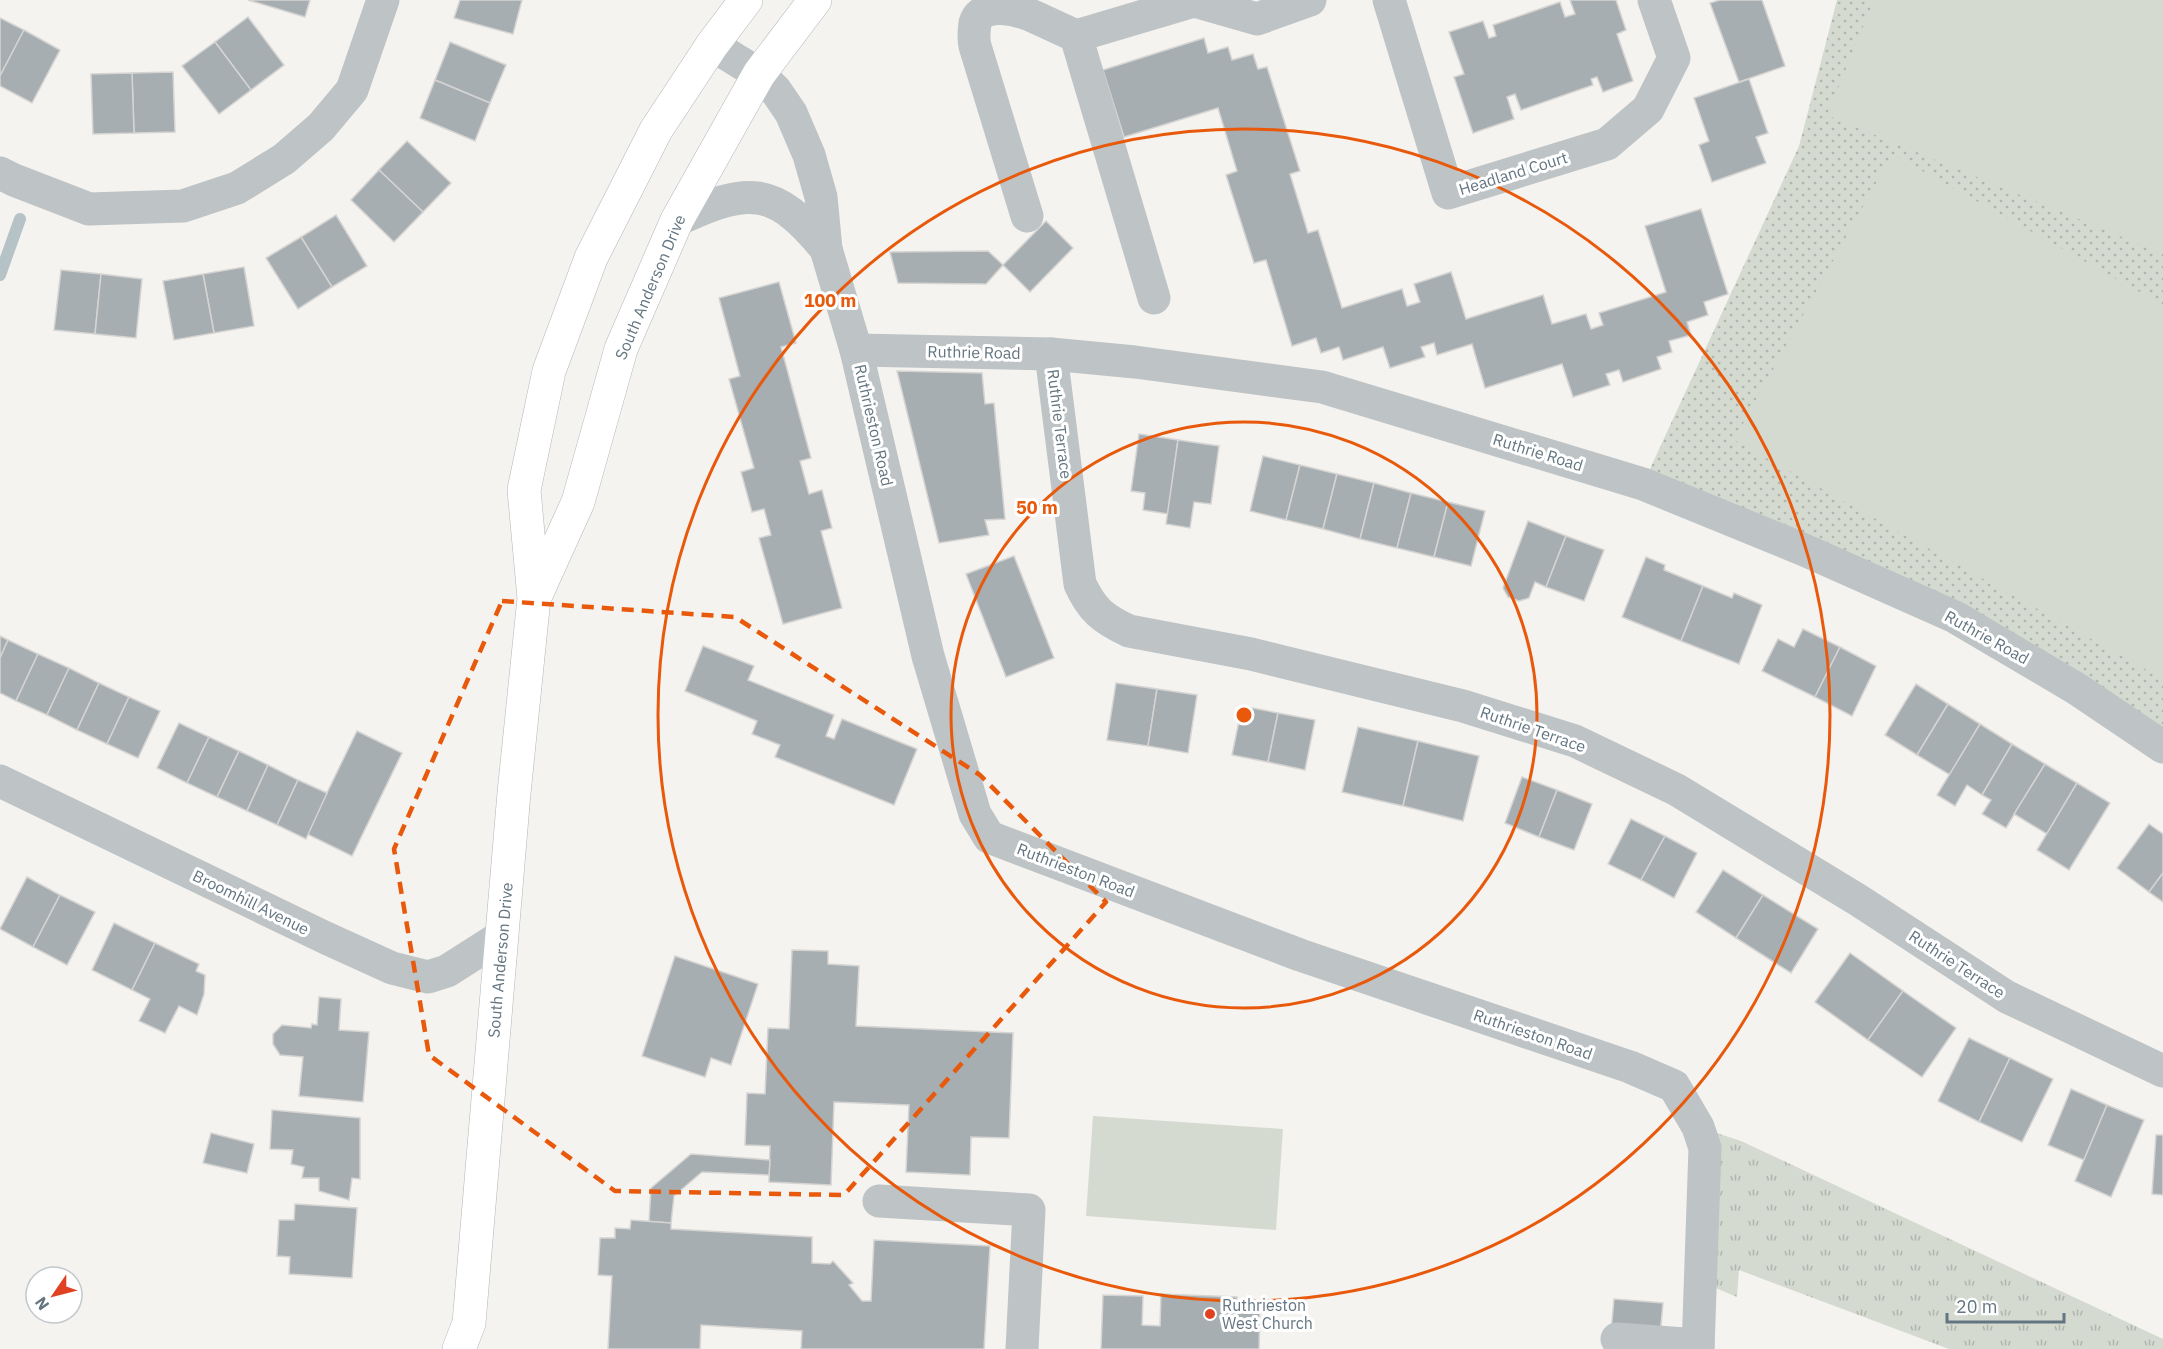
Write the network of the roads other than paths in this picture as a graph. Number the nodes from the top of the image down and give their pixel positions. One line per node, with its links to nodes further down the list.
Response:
1 (383, 0): 10 (street)
2 (746, 0): 8 (main road, South Anderson Drive)
3 (815, 0): 9 (main road, South Anderson Drive)
4 (1310, 0): 7 (street)
5 (1389, 0): 6 (street, Headland Court)
6 (1654, 0)
7 (1076, 36): 11 (street); 14 (street)
8 (712, 45): 9 (street, Ruthrieston Road); 17 (main road, South Anderson Drive)
9 (759, 74): 12 (main road, South Anderson Drive); 13 (street, Ruthrieston Road)
10 (0, 173)
11 (1027, 216)
12 (676, 220): 13 (street, Ruthrieston Road); 17 (main road, South Anderson Drive)
13 (826, 249): 15 (street, Ruthrieston Road)
14 (1154, 298)
15 (856, 350): 16 (street, Ruthrie Road); 25 (street, Ruthrieston Road)
16 (1051, 354): 18 (street, Ruthrie Road); 21 (street, Ruthrie Terrace)
17 (534, 598): 20 (main road, South Anderson Drive)
18 (2163, 747)
19 (0, 781): 20 (street, Broomhill Avenue)
20 (502, 936): 24 (main road, South Anderson Drive)
21 (2163, 1071)
22 (879, 1201): 26 (street)
23 (1617, 1339): 25 (street)
24 (468, 1340)
25 (1698, 1347)
26 (1022, 1349)

